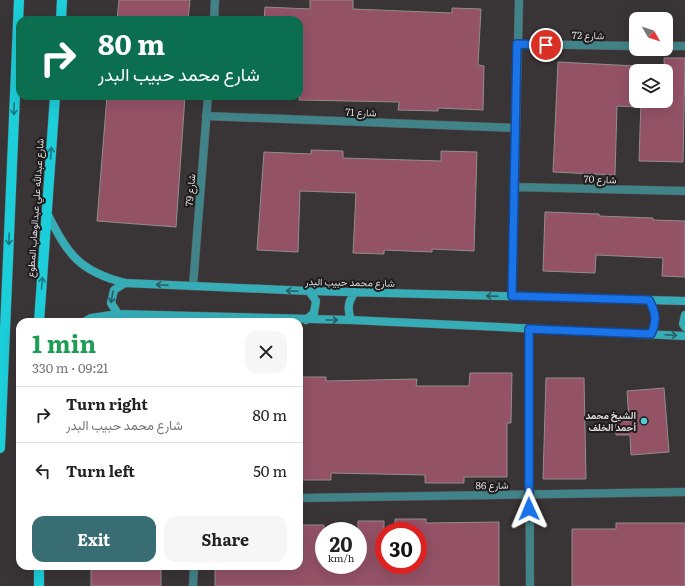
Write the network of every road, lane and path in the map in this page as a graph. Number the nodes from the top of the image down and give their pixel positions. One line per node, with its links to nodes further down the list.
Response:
1 (19, 0): 5 (main road, one-way to 5)
2 (62, 0): 6 (main road)
3 (215, 0): 7 (street)
4 (519, 0): 8 (street)
5 (18, 16)
6 (61, 16)
7 (214, 16)
8 (517, 44): 9 (street, شارع 72); 16 (street)
9 (629, 46)
10 (673, 46): 11 (street)
11 (685, 46)
12 (16, 71): 39 (main road, one-way to 39)
13 (55, 100): 19 (main road, شارع عبدالله علي عبدالوهاب المطوع, one-way to 13)
14 (208, 100): 15 (street, شارع 79)
15 (206, 116): 16 (street, شارع 71); 21 (street, شارع 79)
16 (515, 128): 17 (street)
17 (514, 187): 18 (street, شارع 70); 24 (street)
18 (685, 191)
19 (47, 213): 20 (street, شارع محمد حبيب البدر); 29 (main road, شارع عبدالله علي عبدالوهاب المطوع, one-way to 19)
20 (124, 283): 21 (street, شارع محمد حبيب البدر, one-way to 20); 27 (street, one-way to 27)
21 (193, 286): 22 (street, شارع محمد حبيب البدر, one-way to 21)
22 (309, 291): 23 (street, شارع محمد حبيب البدر); 33 (street)
23 (355, 292): 24 (street, شارع محمد حبيب البدر, one-way to 23); 34 (street)
24 (512, 296): 25 (street, شارع محمد حبيب البدر)
25 (649, 300): 26 (street, شارع محمد حبيب البدر); 37 (street)
26 (685, 301)
27 (118, 314): 30 (street); 31 (street)
28 (685, 315): 35 (street)
29 (39, 318)
30 (91, 318)
31 (180, 318)
32 (303, 320): 33 (street)
33 (306, 320): 34 (street, one-way to 34)
34 (351, 320): 36 (street)
35 (685, 327)
36 (529, 329): 37 (street); 41 (street)
37 (651, 334): 38 (street, one-way to 38)
38 (685, 336)
39 (0, 448)
40 (685, 492): 41 (street, شارع 86)
41 (529, 494): 42 (street, شارع 86); 47 (street)
42 (303, 498)
43 (39, 570): 45 (main road)
44 (194, 570): 46 (street)
45 (39, 586)
46 (194, 586)
47 (530, 586)

